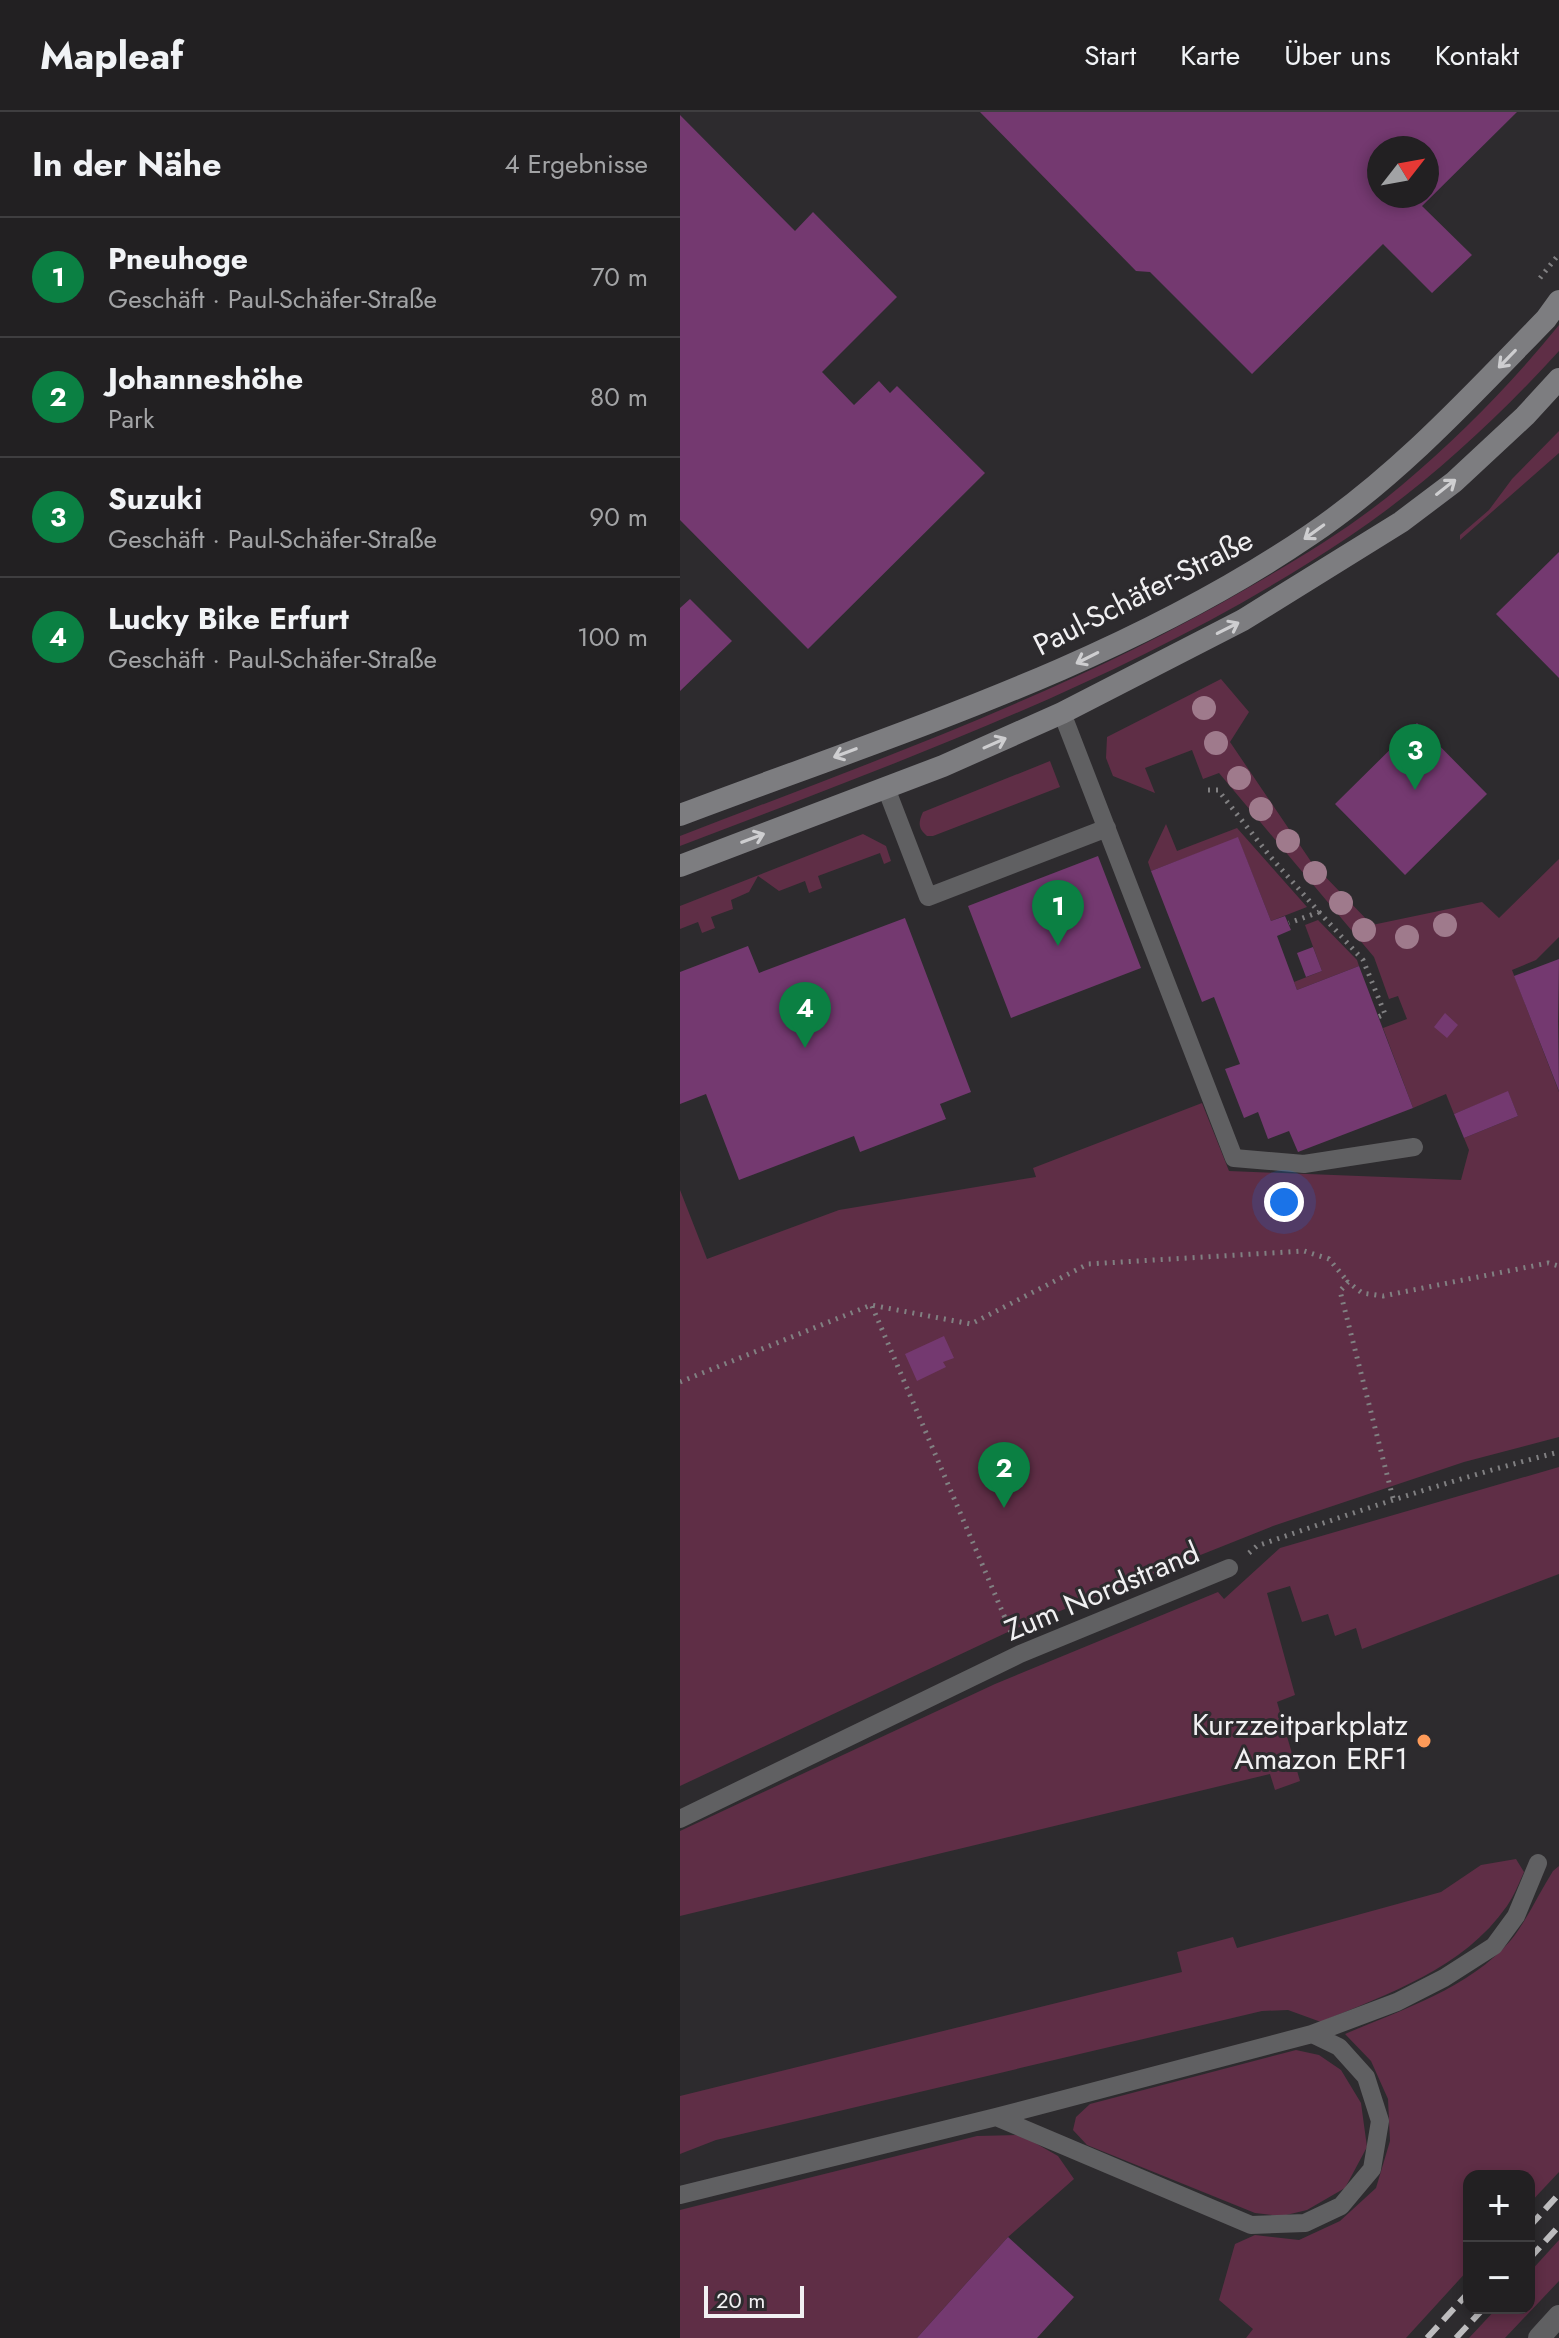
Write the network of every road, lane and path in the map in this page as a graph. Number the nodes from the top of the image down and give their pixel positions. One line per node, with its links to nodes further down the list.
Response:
1 (1559, 254): 2 (path)
2 (1532, 288)
3 (1559, 301): 8 (main road, Paul-Schäfer-Straße, one-way to 8)
4 (1559, 379): 5 (main road, one-way to 4)
5 (1062, 713): 6 (main road, one-way to 5); 9 (lane)
6 (886, 788): 9 (lane); 10 (main road, one-way to 6)
7 (1208, 790): 11 (path)
8 (680, 815)
9 (1107, 828): 14 (lane)
10 (680, 866)
11 (1319, 912): 12 (path); 13 (path)
12 (1289, 923)
13 (1378, 1017)
14 (1414, 1147)
15 (1559, 1266): 16 (path)
16 (1348, 1282): 17 (path); 20 (path)
17 (871, 1305): 18 (path); 22 (path)
18 (680, 1382)
19 (1559, 1452): 20 (path, Zum Nordstrand)
20 (1393, 1498): 21 (path, Zum Nordstrand)
21 (1229, 1568): 22 (lane, Zum Nordstrand)
22 (1020, 1654): 23 (lane, Zum Nordstrand)
23 (680, 1819)
24 (1538, 1863): 25 (lane)
25 (1312, 2034): 26 (lane); 26 (lane)
26 (996, 2117): 27 (lane)
27 (680, 2195)
28 (1559, 2316): 29 (street)
29 (1539, 2338)

